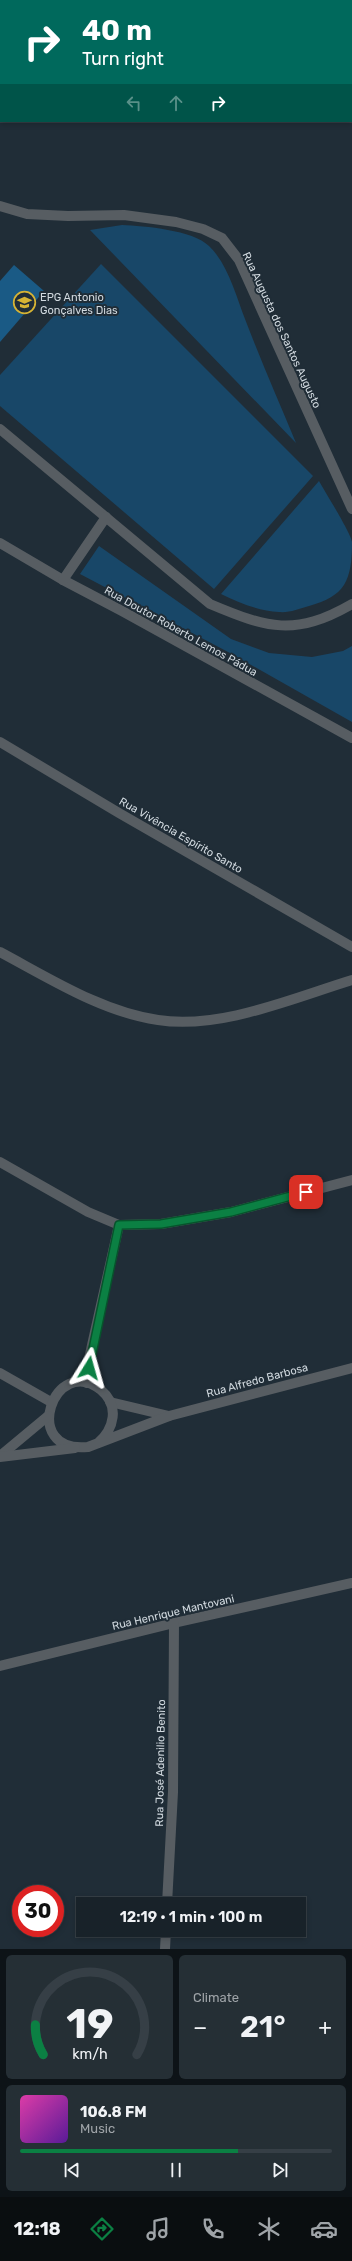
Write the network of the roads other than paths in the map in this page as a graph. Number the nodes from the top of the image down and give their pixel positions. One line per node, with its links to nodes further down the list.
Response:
1 (0, 206): 3 (street, Rua Augusta dos Santos Augusto)
2 (0, 429): 4 (street)
3 (352, 509)
4 (106, 517): 6 (street); 7 (street)
5 (0, 543): 6 (street, Rua Doutor Roberto Lemos Pádua)
6 (63, 580): 8 (street, Rua Doutor Roberto Lemos Pádua)
7 (352, 604)
8 (352, 738)
9 (0, 742): 10 (street, Rua Vivência Espírito Santo)
10 (352, 947)
11 (0, 952): 12 (street)
12 (352, 980)
13 (0, 1162): 15 (street)
14 (352, 1180): 15 (street)
15 (119, 1225): 18 (street)
16 (352, 1368): 22 (street, Rua Alfredo Barbosa)
17 (0, 1373): 19 (street)
18 (87, 1383): 19 (street); 20 (street)
19 (51, 1402): 21 (street)
20 (110, 1402): 22 (street, Rua Alfredo Barbosa); 23 (street)
21 (48, 1416): 24 (street); 25 (street)
22 (169, 1416): 23 (street, Rua Alfredo Barbosa)
23 (98, 1443): 24 (street)
24 (78, 1448): 25 (street)
25 (0, 1457)
26 (352, 1583): 27 (street, Rua Henrique Mantovani)
27 (174, 1623): 28 (street, Rua Henrique Mantovani); 29 (street, Rua José Adenilio Benito)
28 (0, 1666)
29 (167, 1897)
30 (166, 1937): 31 (street)
31 (165, 1949)

